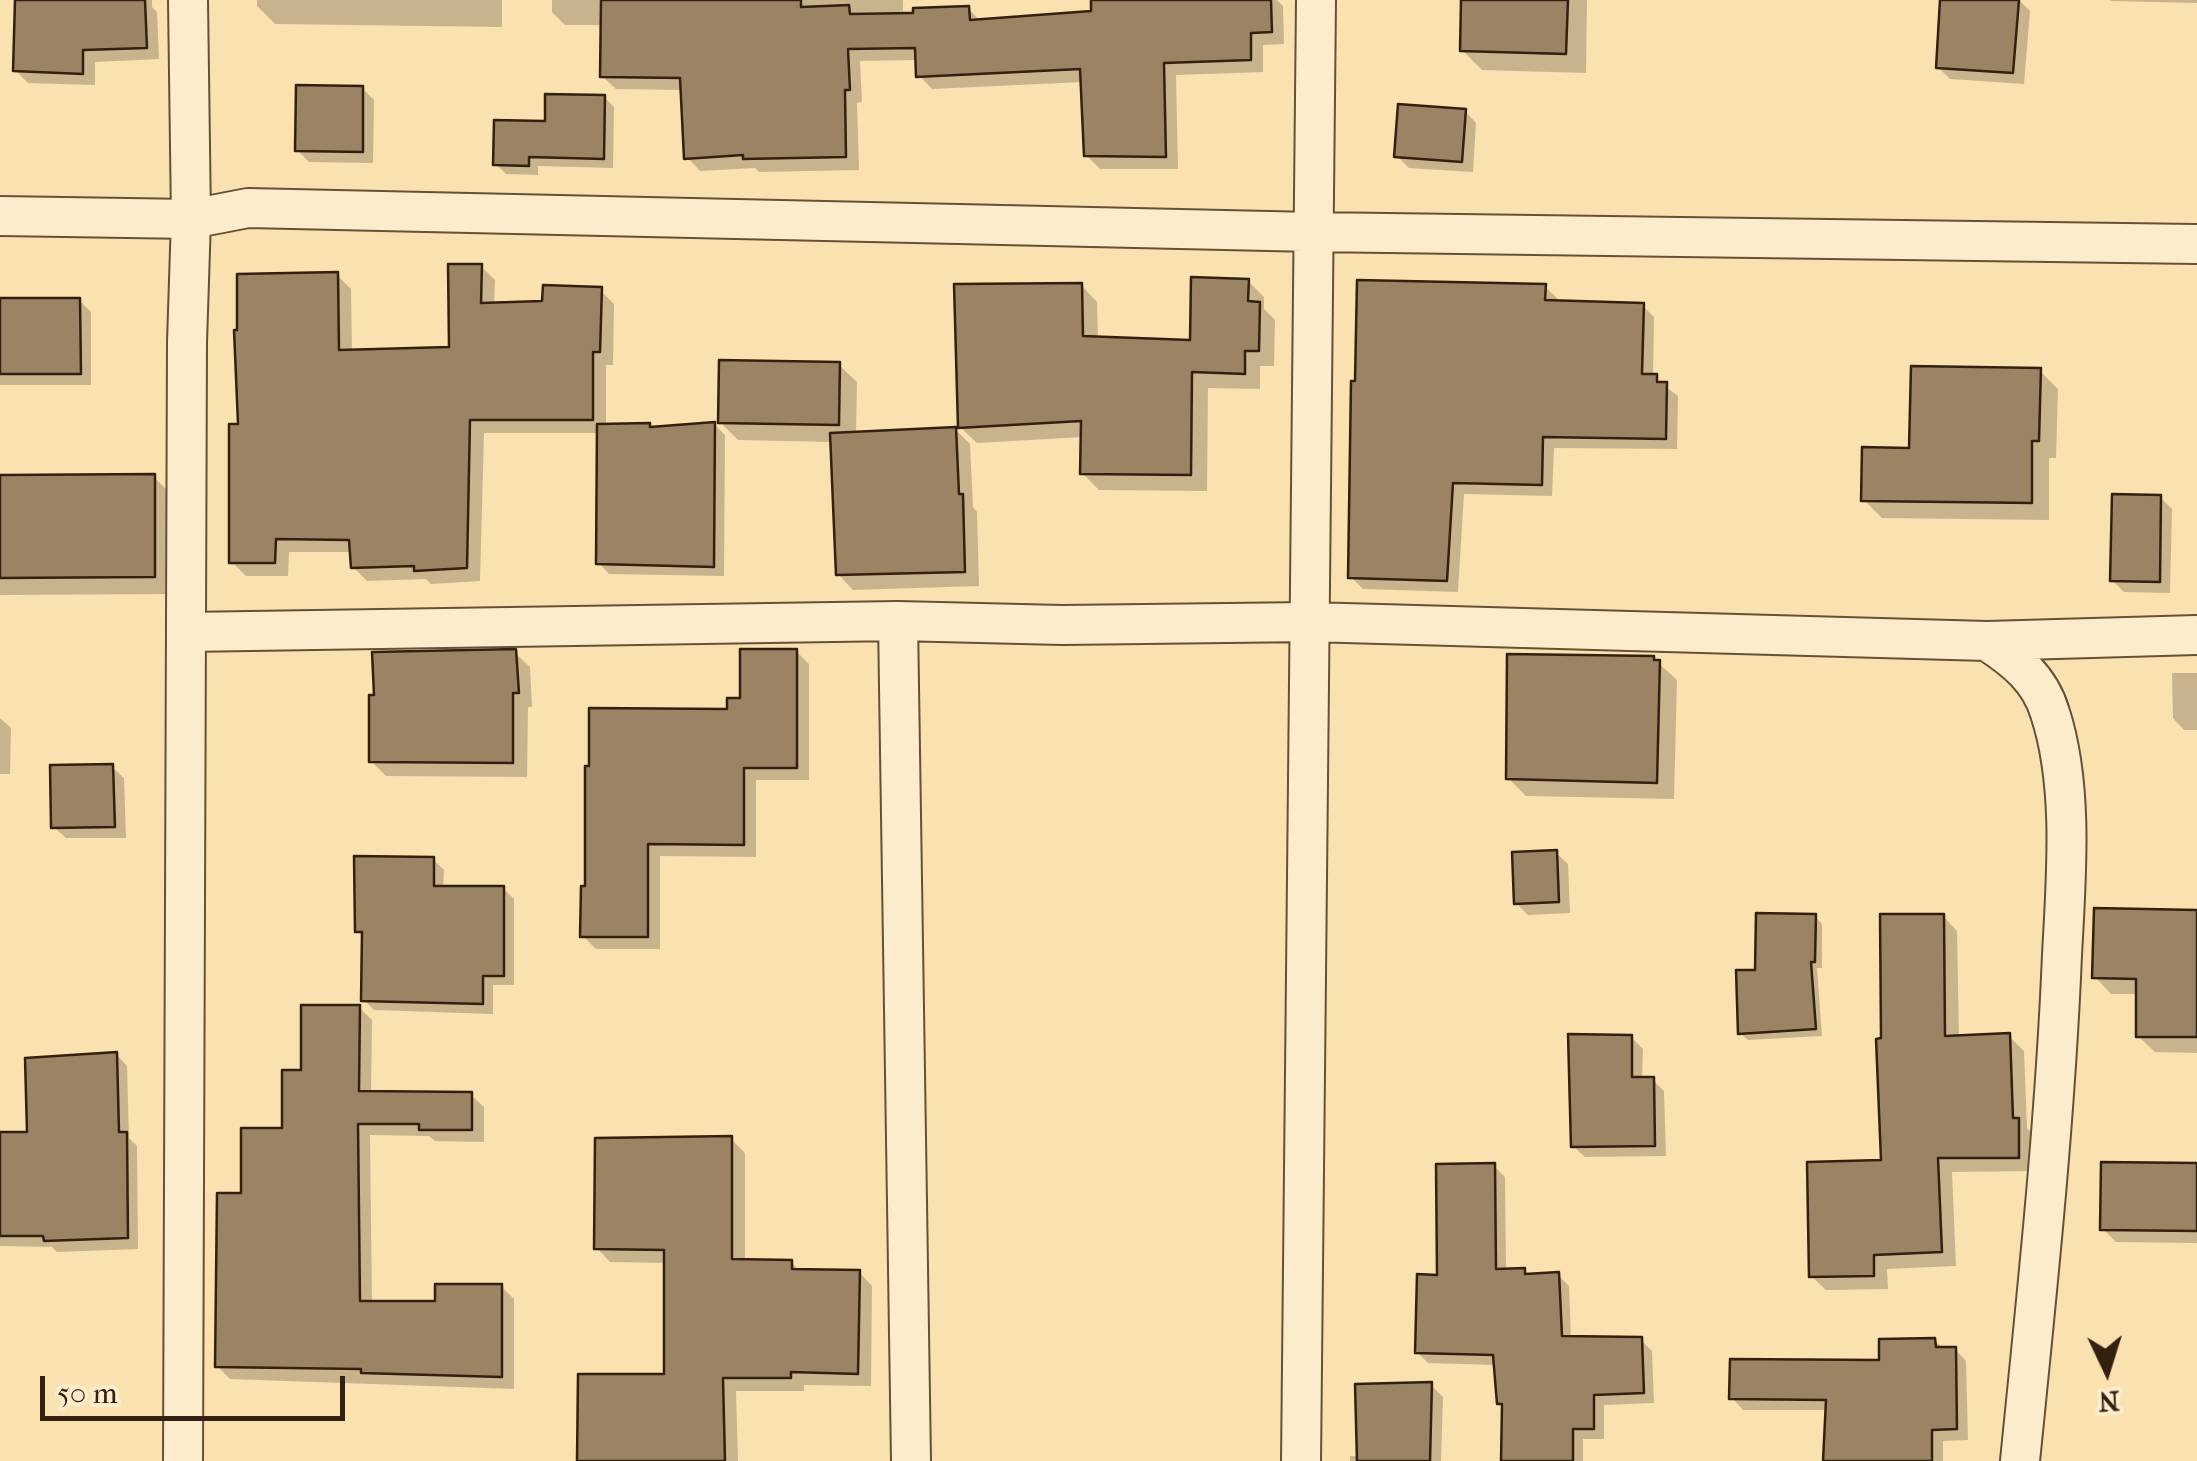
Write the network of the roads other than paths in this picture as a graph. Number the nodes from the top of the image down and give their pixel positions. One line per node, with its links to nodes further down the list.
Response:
1 (188, 0): 4 (street)
2 (1316, 0): 5 (street)
3 (0, 216): 4 (street)
4 (191, 219): 5 (street); 9 (street)
5 (1314, 232): 6 (street); 8 (street)
6 (2197, 244)
7 (898, 620): 8 (street); 9 (street); 13 (street)
8 (1310, 622): 11 (street); 14 (street)
9 (186, 632): 12 (street)
10 (2197, 635): 11 (street)
11 (1987, 642): 15 (street)
12 (183, 1461)
13 (911, 1461)
14 (1301, 1461)
15 (2020, 1461)

